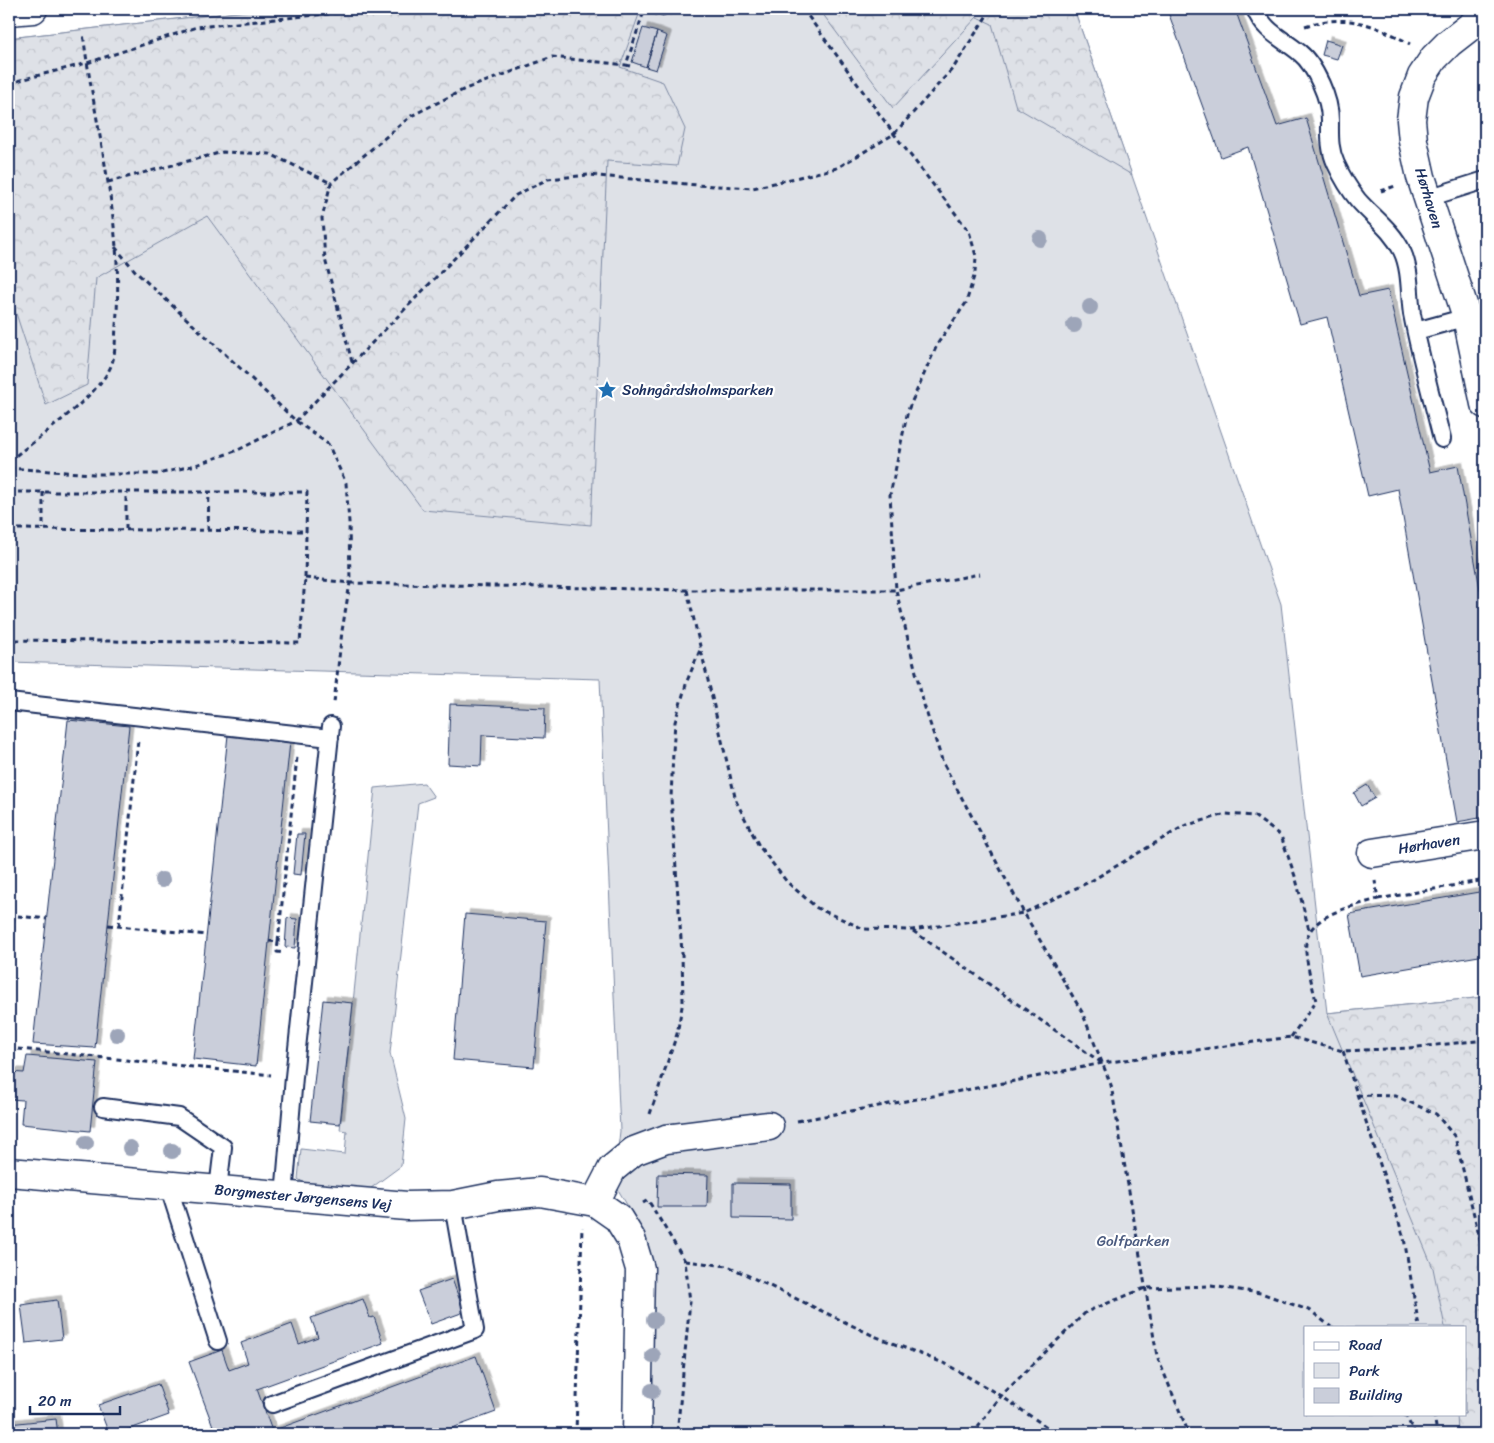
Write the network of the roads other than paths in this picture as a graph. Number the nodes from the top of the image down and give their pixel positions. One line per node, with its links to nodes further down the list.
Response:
1 (33, 9): 3 (street)
2 (1255, 9): 8 (lane)
3 (9, 12)
4 (1485, 14): 6 (street, Hørhaven)
5 (1485, 180): 6 (lane)
6 (1424, 188): 7 (street, Hørhaven)
7 (1466, 317): 8 (lane); 9 (street, Hørhaven)
8 (1416, 331): 10 (lane)
9 (1485, 404)
10 (1442, 439)
11 (9, 702): 19 (lane)
12 (1485, 835): 13 (street, Hørhaven)
13 (1372, 853)
14 (104, 1107): 18 (lane)
15 (769, 1126): 20 (street)
16 (9, 1172): 17 (street, Borgmester Jørgensens Vej)
17 (168, 1185): 18 (street, Borgmester Jørgensens Vej); 22 (lane)
18 (218, 1189): 19 (street, Borgmester Jørgensens Vej)
19 (284, 1196): 21 (street, Borgmester Jørgensens Vej)
20 (589, 1201): 21 (street, Borgmester Jørgensens Vej); 24 (street, Borgmester Jørgensens Vej)
21 (453, 1205): 23 (lane)
22 (218, 1341)
23 (272, 1404)
24 (637, 1434)

